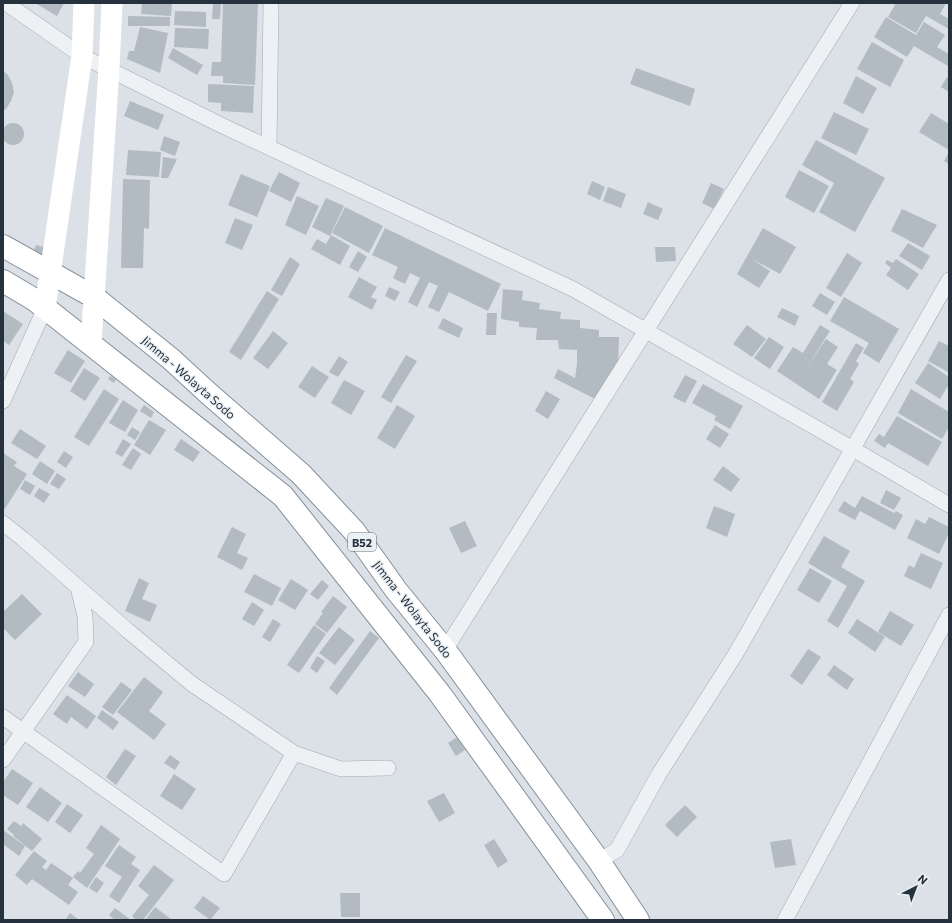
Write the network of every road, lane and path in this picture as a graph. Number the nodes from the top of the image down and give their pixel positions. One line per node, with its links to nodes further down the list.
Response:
1 (6, 3): 6 (street)
2 (84, 3): 6 (main road)
3 (112, 3): 7 (main road)
4 (271, 3): 8 (street)
5 (852, 3): 15 (street)
6 (82, 56): 7 (street); 10 (main road)
7 (109, 68): 8 (street); 13 (main road)
8 (269, 147): 15 (street)
9 (3, 246): 10 (highway, Jimma - Wolayta Sodo / B52)
10 (50, 274): 13 (highway, Jimma - Wolayta Sodo / B52); 14 (main road)
11 (949, 280): 18 (street)
12 (3, 281): 14 (highway, B52)
13 (94, 297): 16 (main road); 23 (highway, Jimma - Wolayta Sodo / B52)
14 (46, 308): 16 (highway, B52); 17 (street)
15 (646, 331): 18 (street); 23 (street)
16 (91, 344): 30 (highway, B52)
17 (3, 401)
18 (853, 449): 19 (street); 29 (street)
19 (949, 505)
20 (3, 523): 21 (street)
21 (78, 587): 25 (street); 26 (street)
22 (949, 615): 32 (street)
23 (445, 650): 29 (highway, Jimma - Wolayta Sodo / B52)
24 (3, 717): 25 (street)
25 (22, 731): 26 (street); 27 (street)
26 (294, 753): 28 (street)
27 (3, 760)
28 (388, 768)
29 (599, 861): 31 (highway, Jimma - Wolayta Sodo / B52)
30 (603, 920)
31 (638, 920)
32 (785, 920)

